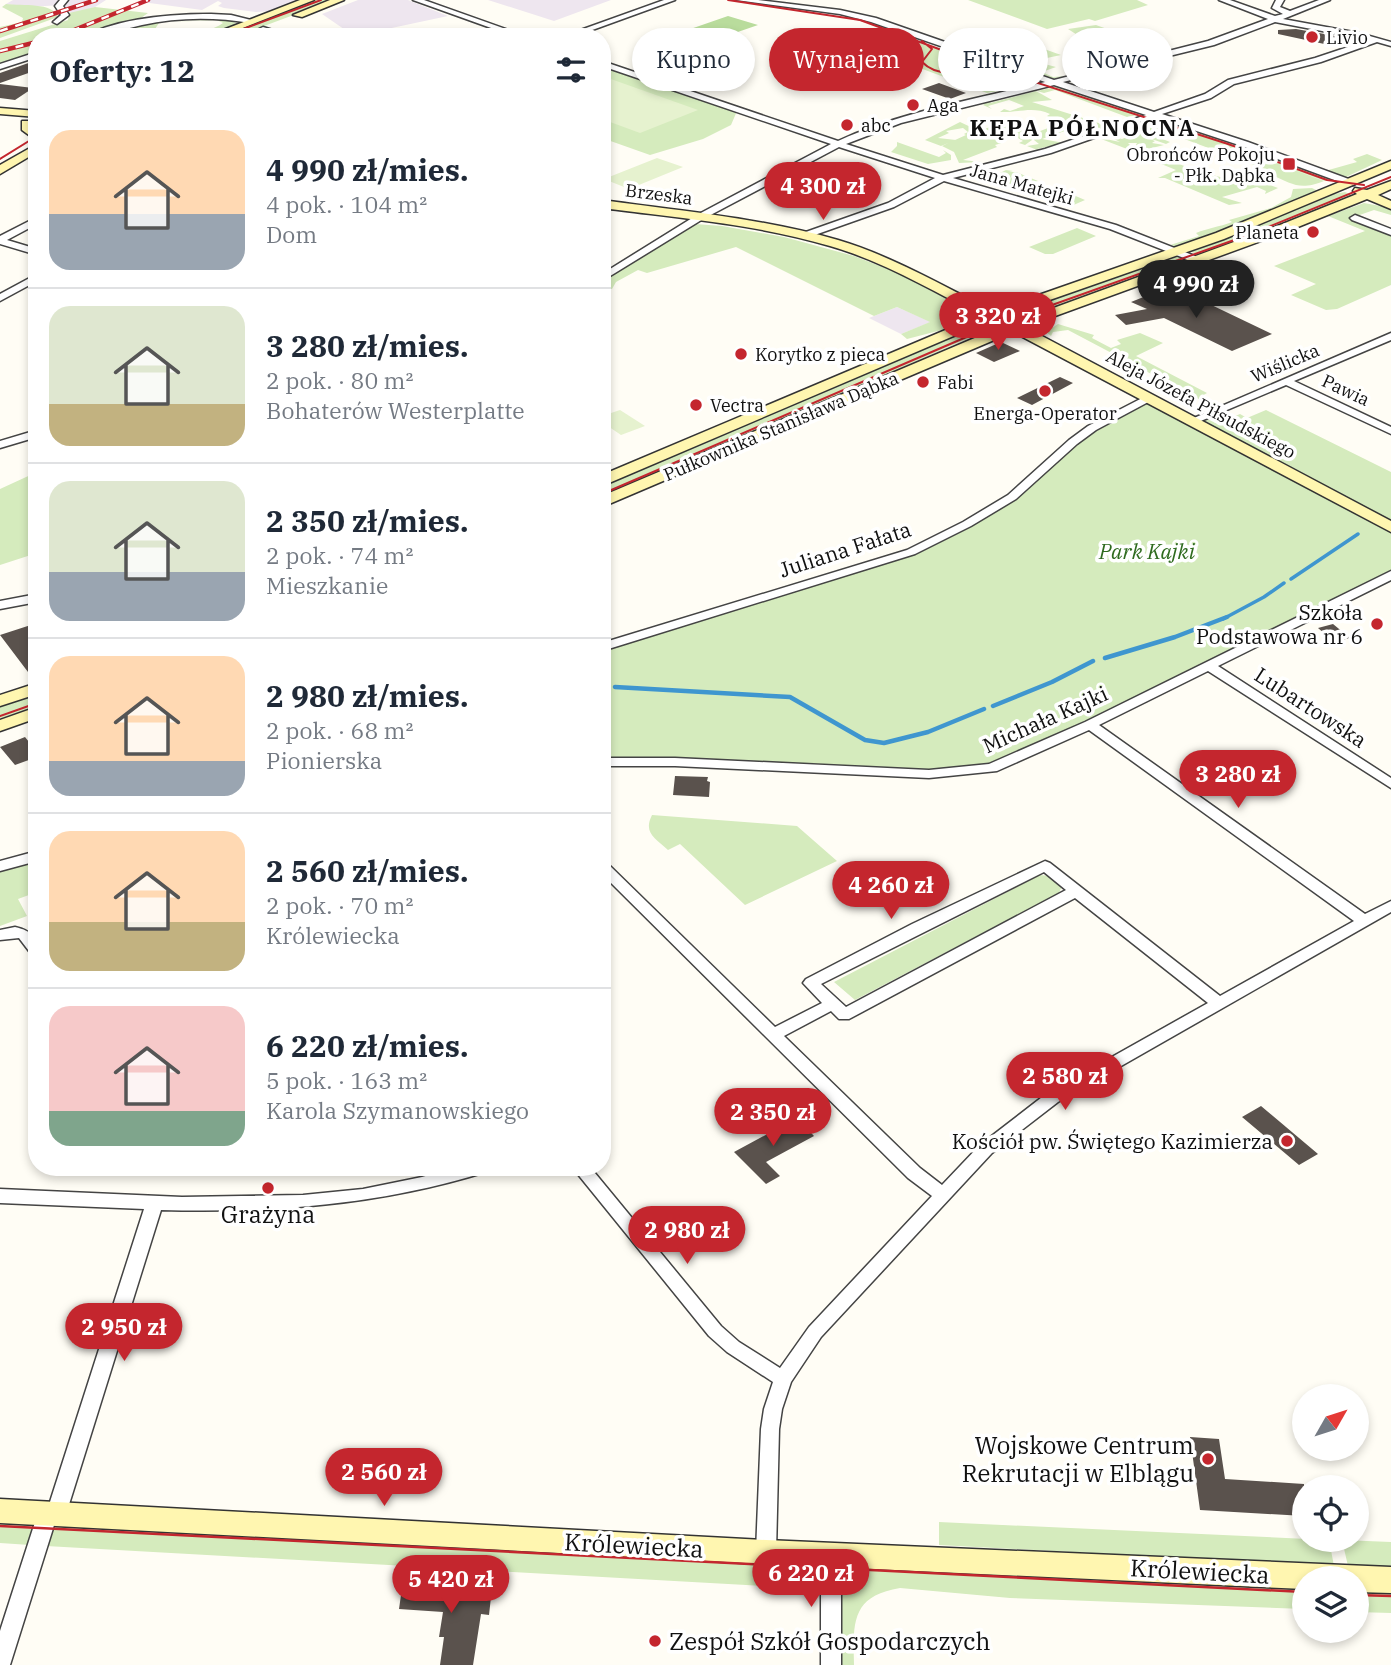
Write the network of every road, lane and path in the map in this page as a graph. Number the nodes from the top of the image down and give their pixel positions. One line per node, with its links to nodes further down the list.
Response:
1 (64, 0): 13 (street)
2 (309, 0): 14 (main road)
3 (339, 0): 17 (main road)
4 (417, 0): 18 (street)
5 (671, 0): 19 (street)
6 (740, 0): 10 (street)
7 (1223, 0): 12 (street)
8 (1280, 0): 11 (street)
9 (1326, 0): 11 (street)
10 (755, 1): 25 (street)
11 (1290, 14): 12 (street)
12 (1276, 20): 20 (street); 25 (street)
13 (57, 22)
14 (251, 22): 15 (street); 16 (main road)
15 (120, 28)
16 (234, 28)
17 (266, 28)
18 (500, 28)
19 (591, 28)
20 (1377, 40): 21 (street); 28 (street)
21 (1391, 44)
22 (28, 57): 24 (street)
23 (611, 66): 32 (street, Jana Matejki)
24 (0, 67)
25 (1054, 83): 28 (street); 32 (street)
26 (0, 111): 27 (main road)
27 (28, 114)
28 (1152, 114): 35 (street); 36 (street)
29 (0, 118): 30 (main road)
30 (28, 134)
31 (28, 144): 34 (main road)
32 (837, 144): 35 (street, Jana Matejki); 43 (street)
33 (1391, 165): 36 (main road, Pułkownika Stanisława Dąbka)
34 (0, 170)
35 (942, 178): 46 (street); 49 (street, Jana Matejki)
36 (1348, 185): 38 (main road); 49 (main road, Pułkownika Stanisława Dąbka)
37 (1391, 185): 38 (main road, Pułkownika Stanisława Dąbka)
38 (1367, 194): 39 (main road); 40 (main road); 50 (main road, Pułkownika Stanisława Dąbka)
39 (1391, 199)
40 (1391, 205)
41 (611, 207): 43 (main road, Brzeska)
42 (1355, 218): 45 (street)
43 (702, 220): 46 (main road, Aleja Józefa Piłsudskiego); 51 (street); 52 (main road, Aleja Józefa Piłsudskiego)
44 (28, 225): 47 (street)
45 (1391, 232)
46 (806, 236): 52 (main road, Aleja Józefa Piłsudskiego)
47 (0, 241): 48 (street)
48 (28, 249)
49 (1176, 251): 50 (street, Jana Matejki); 55 (main road, Pułkownika Stanisława Dąbka)
50 (1197, 260): 56 (main road, Pułkownika Stanisława Dąbka)
51 (611, 273)
52 (919, 278): 55 (main road, Aleja Józefa Piłsudskiego)
53 (28, 283): 54 (street)
54 (0, 298)
55 (992, 315): 56 (main road, Aleja Józefa Piłsudskiego); 66 (main road, Pułkownika Stanisława Dąbka)
56 (1015, 326): 59 (main road, Aleja Józefa Piłsudskiego); 67 (main road, Pułkownika Stanisława Dąbka)
57 (1391, 336): 58 (street, Wiślicka)
58 (1286, 381): 61 (street, Wiślicka); 62 (street, Pawia)
59 (1148, 398): 61 (main road, Aleja Józefa Piłsudskiego); 72 (street, Juliana Fałata)
60 (1391, 417): 62 (street)
61 (1192, 421): 68 (main road, Aleja Józefa Piłsudskiego)
62 (1376, 424): 63 (street, Pawia)
63 (1391, 431)
64 (28, 436): 65 (street)
65 (0, 445)
66 (611, 477)
67 (611, 498)
68 (1391, 527)
69 (1391, 575): 73 (street, Michała Kajki)
70 (28, 600): 71 (street)
71 (0, 605)
72 (611, 644)
73 (1208, 665): 77 (street, Michała Kajki); 80 (street, Lubartowska)
74 (28, 691): 75 (main road)
75 (0, 701)
76 (28, 715): 78 (main road)
77 (1090, 725): 79 (street, Michała Kajki); 86 (street)
78 (0, 726)
79 (611, 762)
80 (1391, 784)
81 (28, 858): 82 (street)
82 (0, 866)
83 (611, 875): 91 (street)
84 (1076, 891): 89 (street); 90 (street); 90 (street)
85 (1391, 906): 86 (street)
86 (1364, 921): 89 (street)
87 (0, 935): 88 (street)
88 (28, 939)
89 (1218, 1003): 94 (street)
90 (832, 1004): 91 (street)
91 (773, 1035): 94 (street)
92 (444, 1176): 96 (street)
93 (587, 1176): 97 (street)
94 (941, 1194): 97 (street)
95 (0, 1196): 96 (street)
96 (155, 1201): 99 (street)
97 (783, 1379): 100 (street)
98 (0, 1511): 99 (main road, Królewiecka)
99 (52, 1513): 100 (main road, Królewiecka); 105 (street)
100 (766, 1552): 101 (main road, Królewiecka)
101 (831, 1554): 102 (main road, Królewiecka); 106 (street)
102 (1292, 1576)
103 (1369, 1579): 104 (main road, Królewiecka)
104 (1391, 1580)
105 (0, 1663)
106 (831, 1665)

